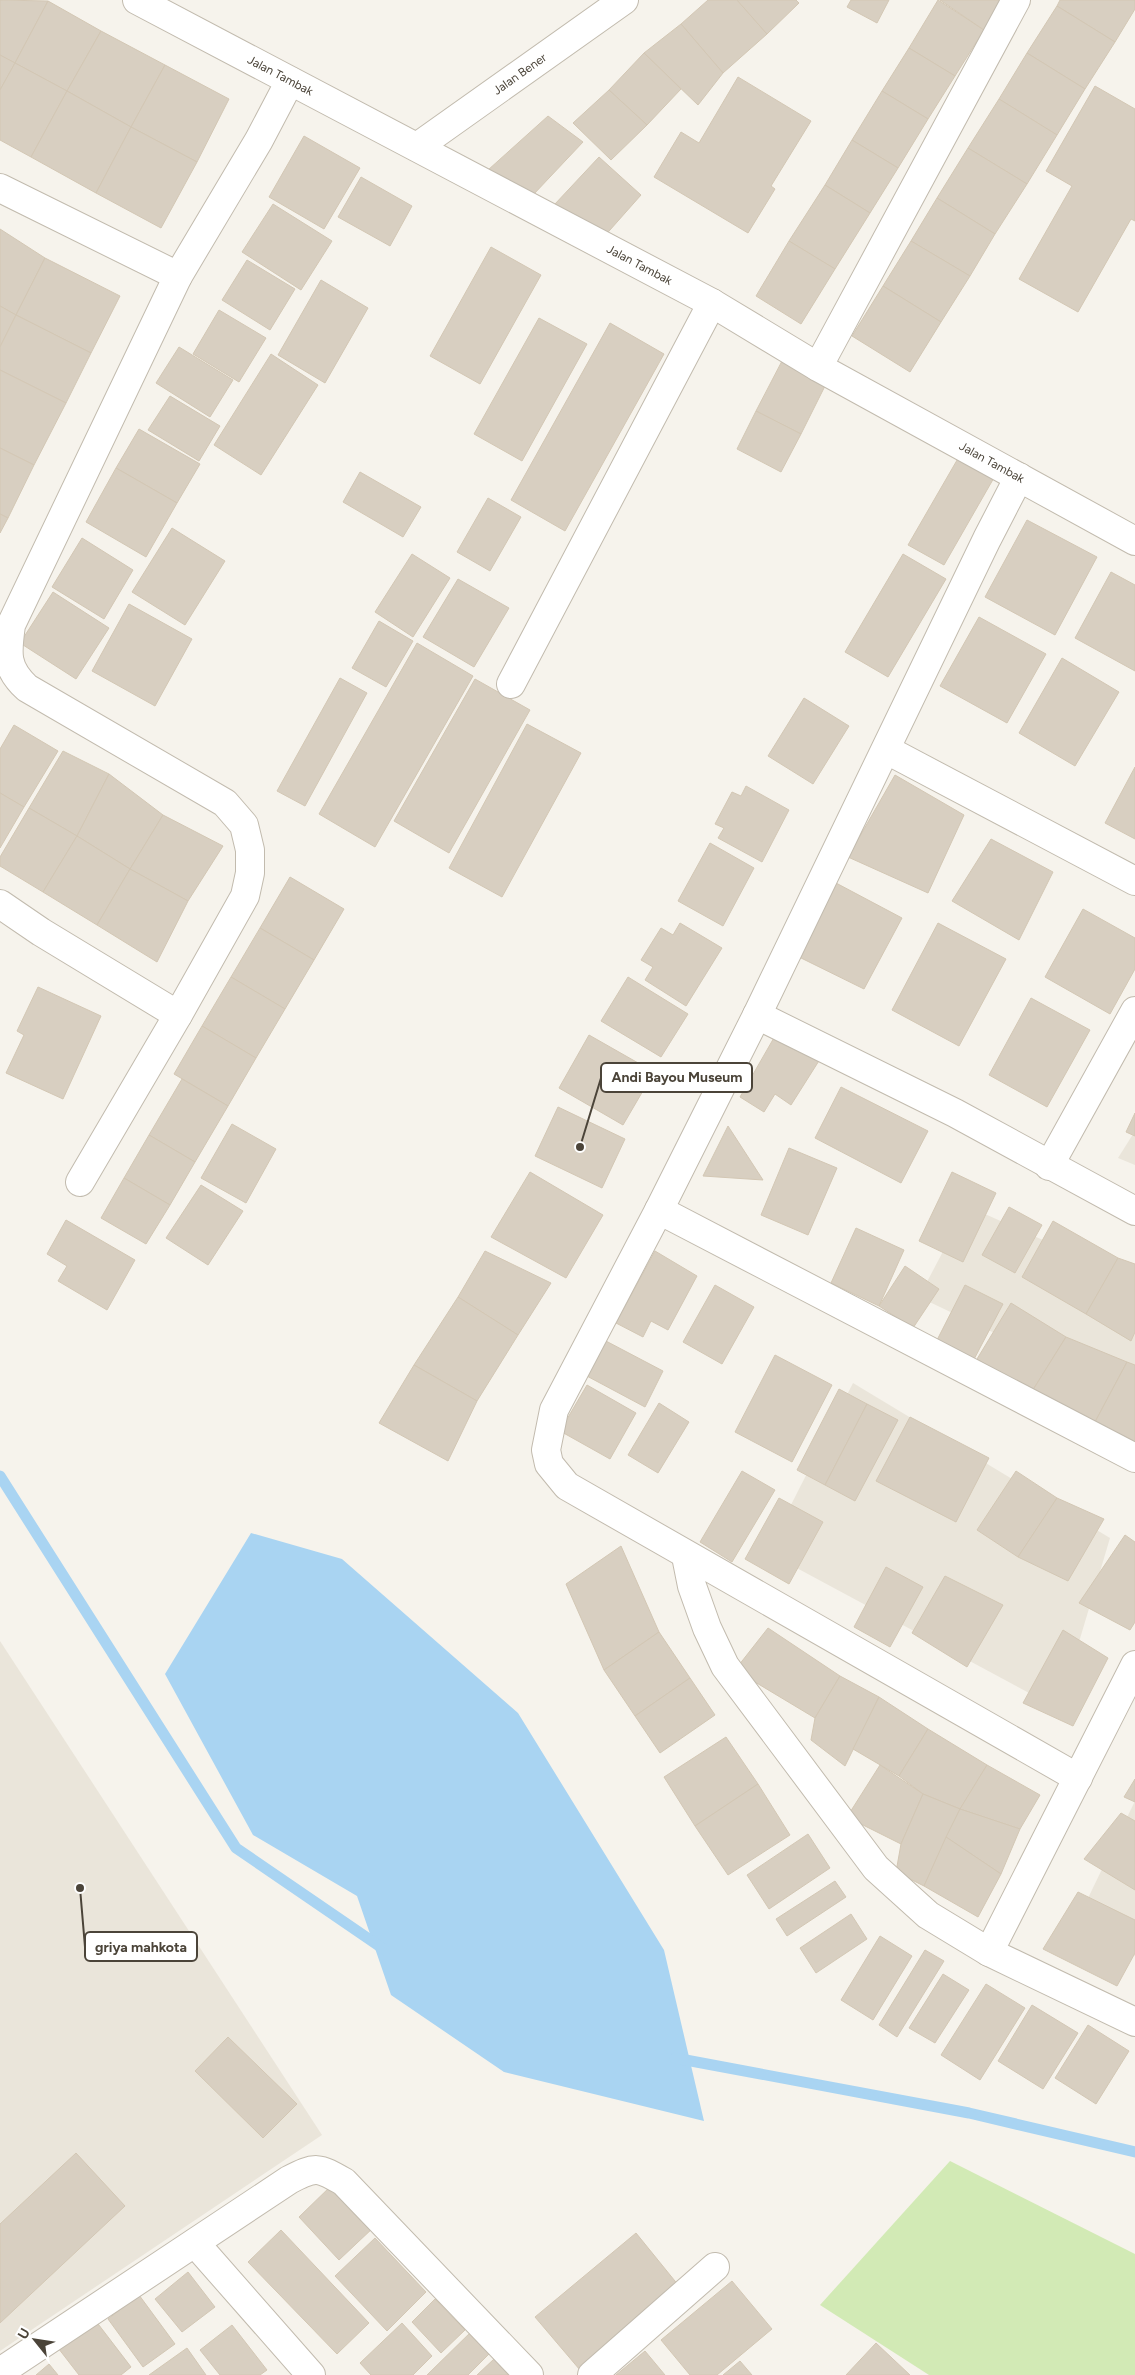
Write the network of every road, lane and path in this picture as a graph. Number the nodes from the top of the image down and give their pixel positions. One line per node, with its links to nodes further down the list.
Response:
1 (137, 0): 4 (street, Jalan Tambak)
2 (624, 0): 5 (street, Jalan Bener)
3 (1016, 0): 9 (street)
4 (290, 81): 5 (street, Jalan Tambak); 7 (street)
5 (416, 147): 8 (street, Jalan Tambak)
6 (0, 188): 7 (street)
7 (178, 276): 17 (street)
8 (712, 304): 9 (street, Jalan Tambak); 12 (street)
9 (818, 367): 10 (street, Jalan Tambak)
10 (1019, 478): 11 (street, Jalan Tambak); 13 (street)
11 (1135, 542)
12 (511, 684)
13 (887, 750): 14 (street); 18 (street)
14 (1135, 881)
15 (0, 904): 17 (street)
16 (1135, 1011): 19 (street)
17 (178, 1015): 20 (street)
18 (757, 1015): 19 (street); 21 (street)
19 (1049, 1166): 22 (street)
20 (80, 1182)
21 (659, 1210): 23 (street); 24 (street)
22 (1135, 1211)
23 (1135, 1458)
24 (686, 1556): 26 (street); 27 (street)
25 (1135, 1665): 26 (street)
26 (1078, 1778): 27 (street)
27 (989, 1952): 28 (street)
28 (1135, 2022)
29 (195, 2243): 31 (street); 32 (street); 33 (street)
30 (715, 2266): 34 (street)
31 (0, 2372)
32 (311, 2375)
33 (529, 2375)
34 (592, 2375)

